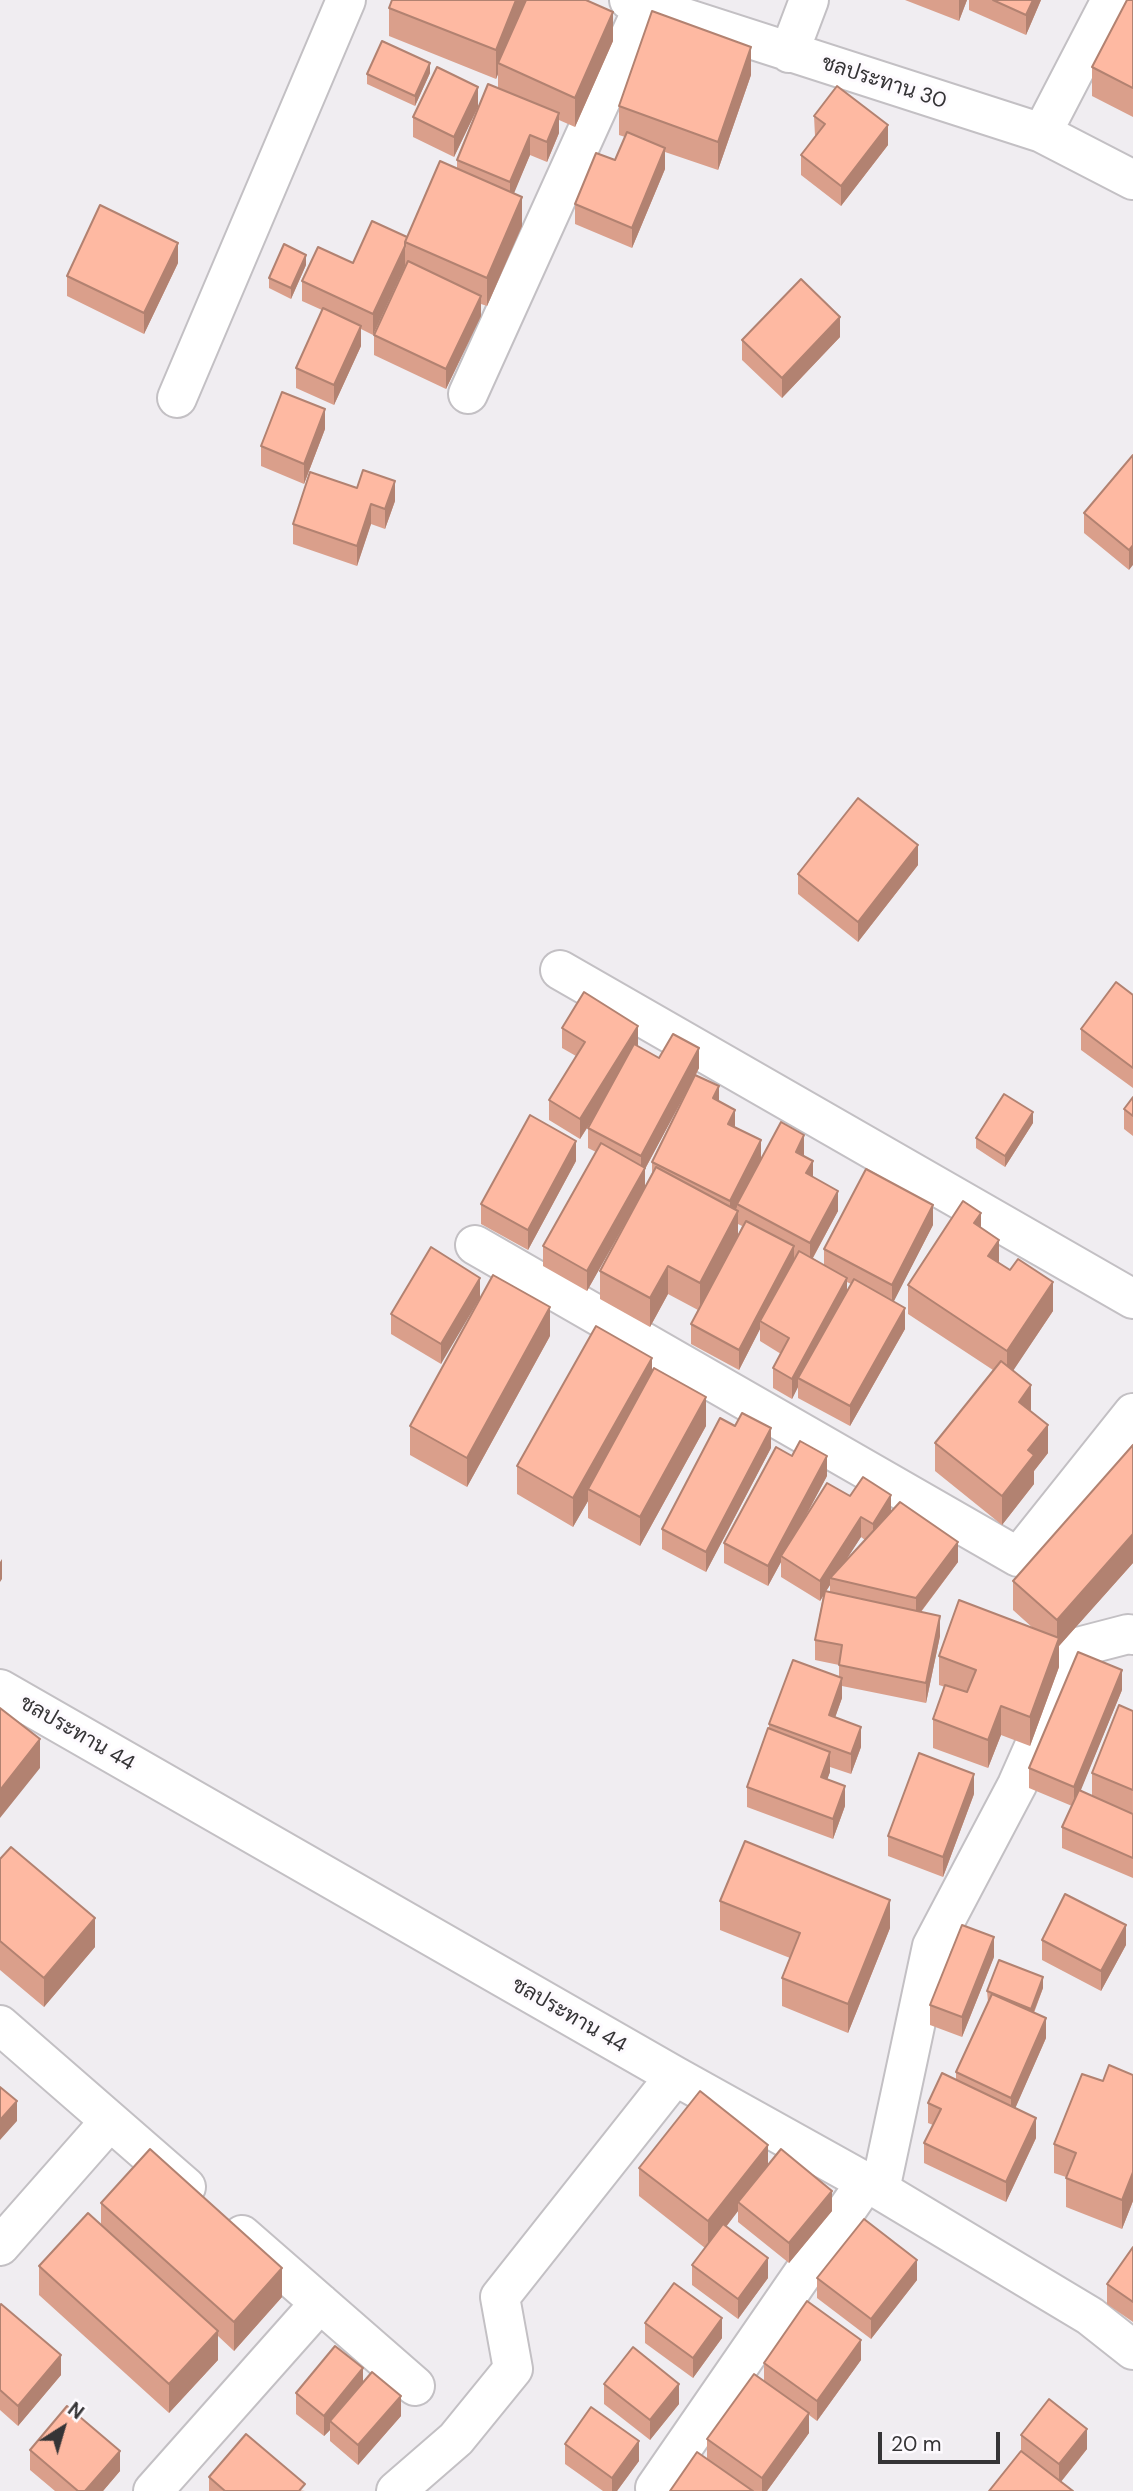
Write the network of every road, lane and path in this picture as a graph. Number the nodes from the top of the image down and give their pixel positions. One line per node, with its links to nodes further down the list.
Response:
1 (346, 0): 9 (street)
2 (809, 0): 5 (street)
3 (1111, 0): 6 (street)
4 (637, 3): 5 (street, ชลประทาน 30); 8 (street)
5 (789, 53): 6 (street, ชลประทาน 30)
6 (1042, 133): 7 (street, ชลประทาน 30)
7 (1133, 180)
8 (468, 394)
9 (177, 398)
10 (561, 970): 12 (street)
11 (475, 1245): 13 (street)
12 (1133, 1299)
13 (1133, 1413)
14 (1133, 1635): 19 (street)
15 (0, 1689): 17 (street, ชลประทาน 44)
16 (0, 2025): 18 (street)
17 (674, 2076): 19 (street, ชลประทาน 44); 26 (street)
18 (110, 2120): 20 (street); 21 (street)
19 (873, 2186): 22 (street, ชลประทาน 44); 24 (street)
20 (0, 2246)
21 (320, 2303): 23 (street); 25 (street)
22 (1133, 2350)
23 (415, 2386)
24 (655, 2488)
25 (153, 2491)
26 (396, 2491)

